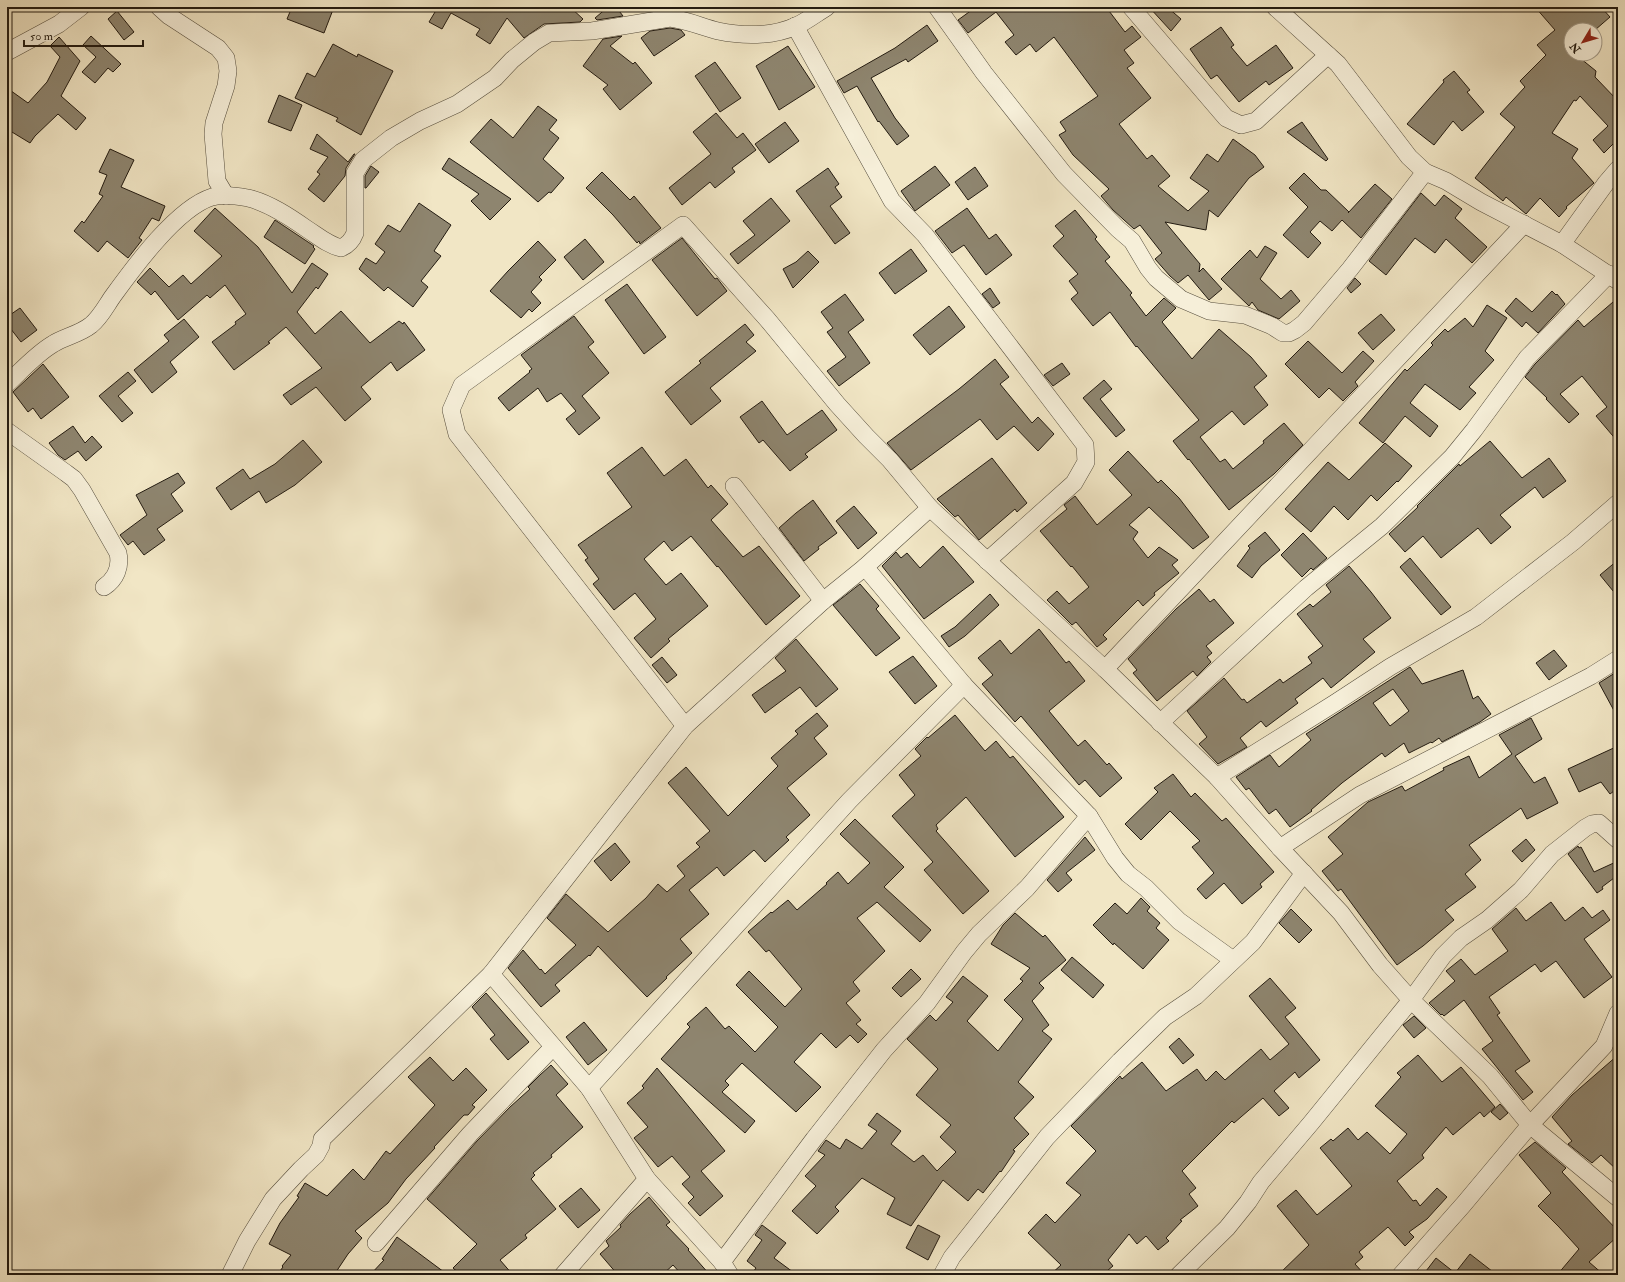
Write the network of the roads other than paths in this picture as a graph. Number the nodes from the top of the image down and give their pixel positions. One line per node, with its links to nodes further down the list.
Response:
1 (81, 7): 8 (street)
2 (159, 7): 12 (street)
3 (828, 7): 7 (street)
4 (937, 7): 11 (street)
5 (1131, 7): 9 (street)
6 (1274, 7): 9 (street)
7 (795, 26): 13 (street); 23 (street)
8 (7, 52)
9 (1328, 55): 11 (street)
10 (1618, 169): 16 (street)
11 (1425, 172): 15 (street)
12 (217, 181): 13 (street); 14 (street)
13 (226, 196): 14 (street)
14 (209, 198): 18 (street)
15 (1524, 224): 16 (street); 28 (street)
16 (1562, 244): 17 (street)
17 (1613, 278): 30 (street)
18 (7, 384)
19 (7, 431): 25 (street)
20 (734, 486): 26 (street)
21 (1618, 503): 32 (street)
22 (930, 508): 23 (street); 24 (street); 31 (street)
23 (987, 561): 28 (street)
24 (865, 567): 26 (street); 29 (street)
25 (104, 587)
26 (823, 600): 31 (street)
27 (1618, 659): 35 (street)
28 (1105, 669): 30 (street)
29 (964, 685): 33 (street); 42 (street)
30 (1160, 724): 32 (street)
31 (685, 726): 38 (street)
32 (1218, 777): 35 (street)
33 (1089, 816): 37 (street); 47 (street)
34 (1618, 840): 39 (street)
35 (1280, 848): 36 (street)
36 (1304, 874): 37 (street); 39 (street)
37 (1233, 960): 50 (street)
38 (491, 974): 41 (street); 48 (street)
39 (1411, 1000): 43 (street); 51 (street)
40 (1618, 1013): 43 (street)
41 (553, 1047): 42 (street); 46 (street)
42 (589, 1088): 44 (street)
43 (1530, 1124): 45 (street); 52 (street)
44 (647, 1179): 47 (street); 49 (street)
45 (1618, 1198)
46 (376, 1243)
47 (726, 1268)
48 (230, 1275)
49 (563, 1275)
50 (942, 1275)
51 (1179, 1275)
52 (1402, 1275)

